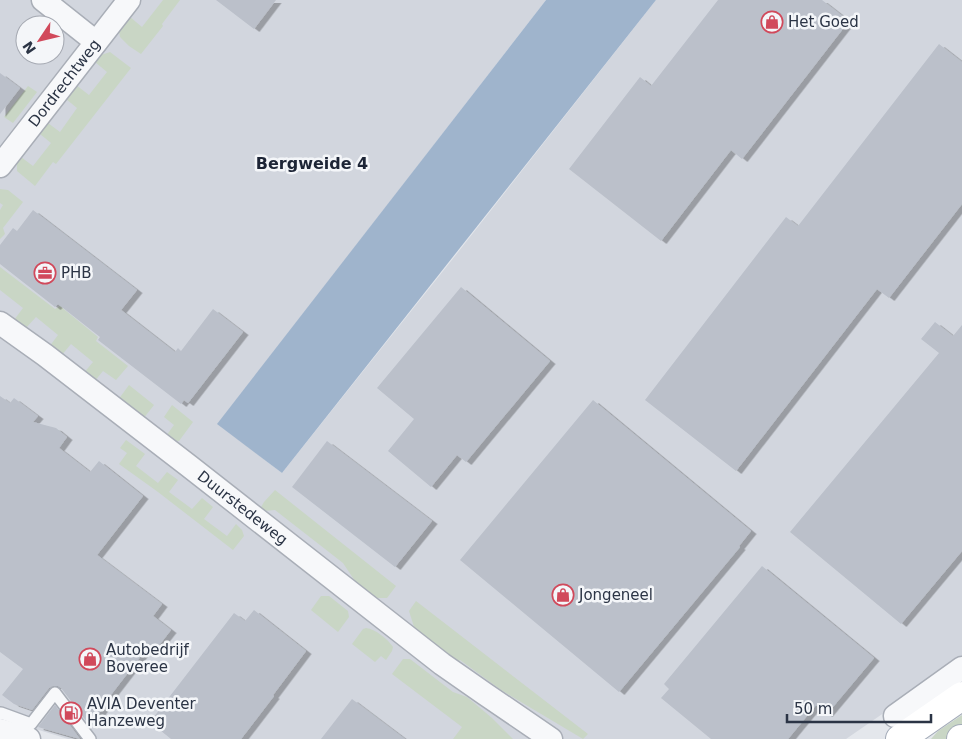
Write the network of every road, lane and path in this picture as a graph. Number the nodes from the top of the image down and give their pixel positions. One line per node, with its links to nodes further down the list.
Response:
1 (42, 0): 3 (street)
2 (129, 0): 3 (street, Dordrechtweg)
3 (96, 42): 4 (street, Dordrechtweg)
4 (0, 166)
5 (0, 323): 7 (street, Duurstedeweg)
6 (962, 668): 10 (street)
7 (485, 694): 14 (street, Duurstedeweg); 15 (street, Duurstedeweg)
8 (962, 696): 10 (main road)
9 (0, 714): 13 (lane)
10 (898, 727)
11 (0, 730): 12 (street)
12 (29, 739)
13 (90, 739)
14 (537, 739)
15 (551, 739)

